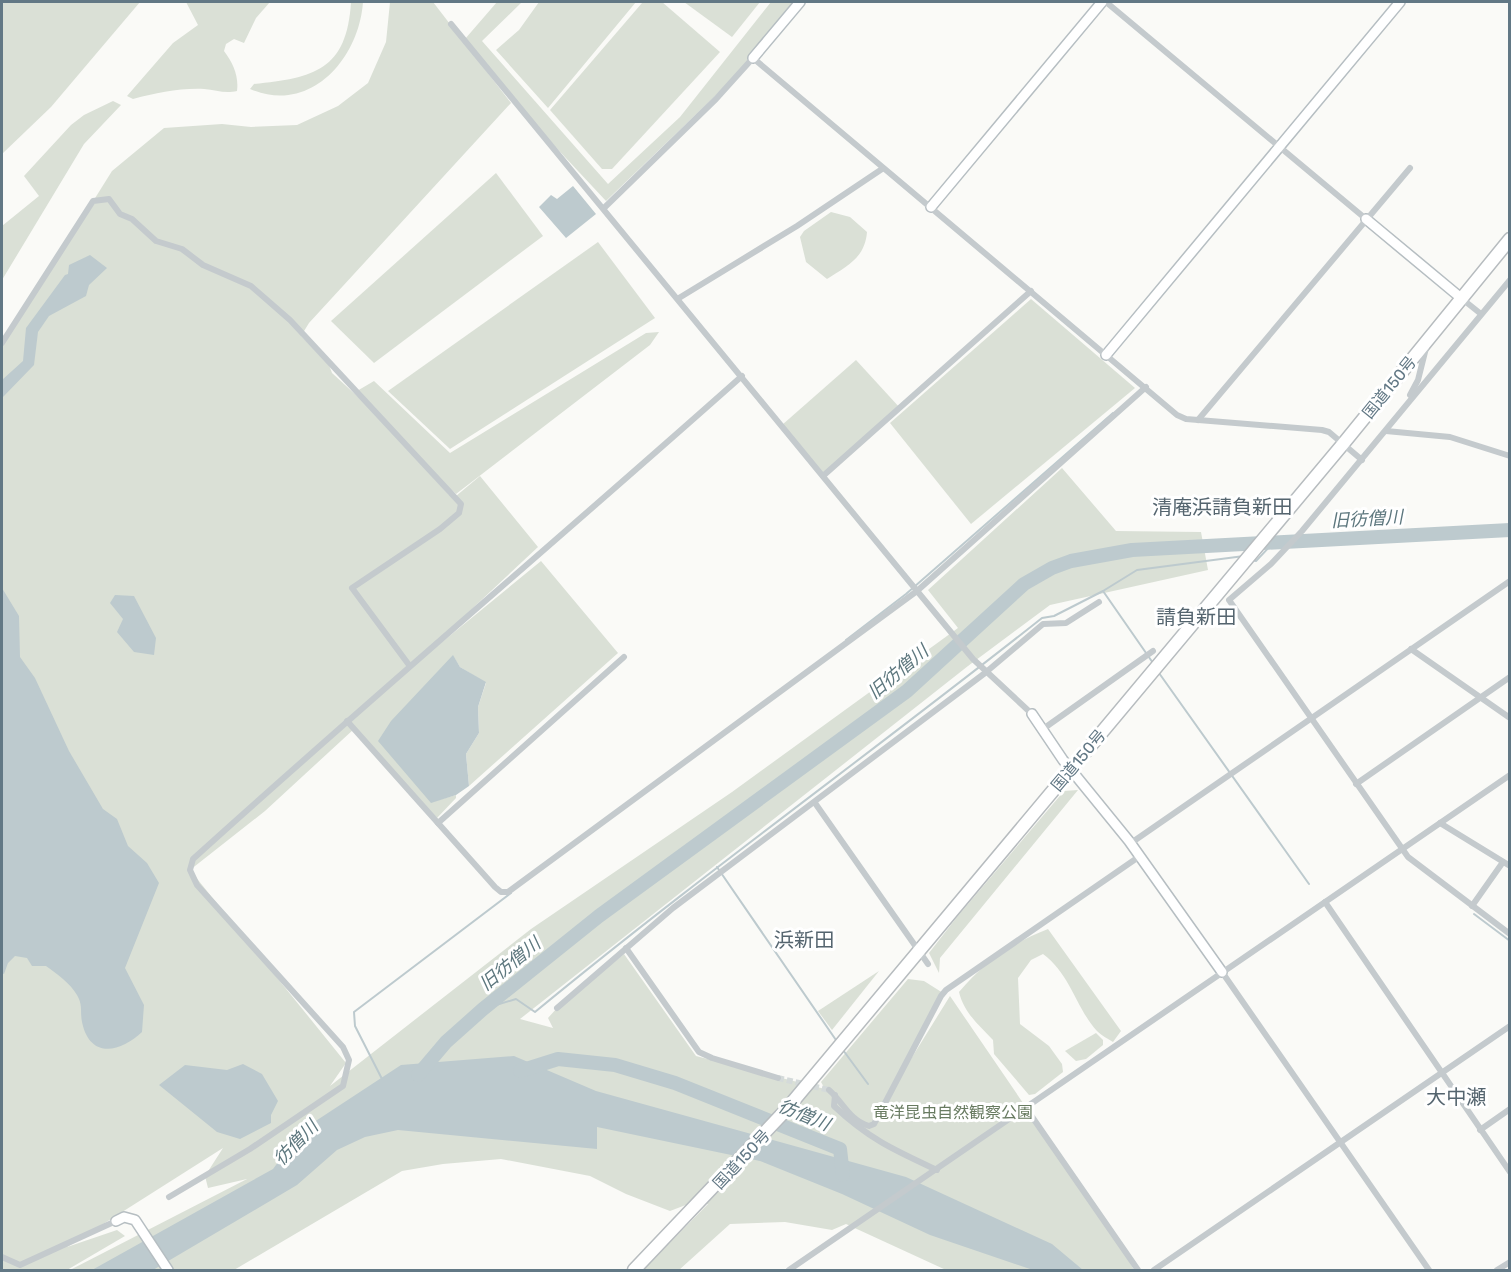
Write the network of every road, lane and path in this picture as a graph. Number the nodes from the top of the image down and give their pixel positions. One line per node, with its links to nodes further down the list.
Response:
1 (800, 2): 5 (street)
2 (1104, 2): 6 (street); 9 (street)
3 (1400, 2): 6 (street)
4 (451, 24): 10 (street)
5 (753, 58): 8 (street); 10 (street)
6 (1279, 145): 11 (street); 20 (street)
7 (1410, 168): 11 (street)
8 (882, 169): 9 (street); 15 (street)
9 (931, 207): 14 (street)
10 (604, 208): 15 (street)
11 (1366, 219): 16 (street); 24 (street)
12 (1509, 239): 16 (highway, 国道150号)
13 (1509, 280): 17 (street)
14 (1030, 291): 20 (street); 29 (street)
15 (679, 298): 21 (street)
16 (1461, 298): 17 (street); 18 (highway, 国道150号)
17 (1481, 314): 23 (street)
18 (1428, 339): 23 (street); 26 (highway, 国道150号)
19 (2, 343): 36 (street)
20 (1106, 355): 22 (street)
21 (742, 376): 29 (street); 36 (street)
22 (1146, 387): 24 (street); 31 (street)
23 (1403, 408): 25 (street)
24 (1198, 420): 26 (street)
25 (1386, 431): 27 (street); 28 (street)
26 (1343, 444): 28 (street); 45 (highway, 国道150号)
27 (1509, 456)
28 (1362, 460): 42 (street)
29 (823, 476): 31 (street)
30 (1509, 581): 33 (street)
31 (917, 591): 37 (street); 49 (street)
32 (1099, 602): 37 (street)
33 (1411, 650): 39 (street); 42 (street)
34 (1153, 651): 44 (street)
35 (624, 657): 49 (street)
36 (409, 665): 43 (street)
37 (986, 673): 40 (street); 48 (street)
38 (1509, 677): 39 (street)
39 (1480, 698): 41 (street); 47 (street)
40 (1032, 714): 44 (street)
41 (1509, 717)
42 (1311, 719): 47 (street); 51 (street)
43 (347, 721): 49 (street); 75 (street)
44 (1043, 729): 45 (street)
45 (1072, 768): 51 (street); 60 (highway, 国道150号)
46 (1509, 775): 50 (street)
47 (1356, 784): 52 (street)
48 (815, 803): 59 (street); 60 (street)
49 (438, 823)
50 (1440, 823): 52 (street); 54 (street)
51 (1131, 843): 53 (street)
52 (1402, 850): 56 (street); 57 (street)
53 (1140, 856): 62 (street); 68 (street)
54 (1503, 862): 55 (street); 57 (street)
55 (1509, 866)
56 (1325, 902): 62 (street); 65 (street)
57 (1472, 906): 58 (street)
58 (1509, 934)
59 (626, 948): 63 (street); 66 (street)
60 (920, 951): 61 (street); 80 (highway, 国道150号)
61 (928, 964)
62 (1222, 972): 69 (street); 72 (street)
63 (557, 1008)
64 (1508, 1030): 65 (street)
65 (1441, 1073): 71 (street); 72 (street)
66 (778, 1078)
67 (829, 1090): 68 (street)
68 (835, 1095): 73 (street)
69 (1026, 1108): 73 (street); 82 (street)
70 (1509, 1110): 71 (street)
71 (1480, 1130): 74 (street)
72 (1340, 1143): 83 (street); 84 (street)
73 (937, 1170): 81 (street)
74 (1509, 1172)
75 (169, 1197)
76 (116, 1221): 77 (street); 79 (street)
77 (2, 1257)
78 (1509, 1262): 85 (street)
79 (168, 1270)
80 (634, 1270)
81 (789, 1270)
82 (1138, 1270)
83 (1154, 1270)
84 (1429, 1270)
85 (1497, 1270)

